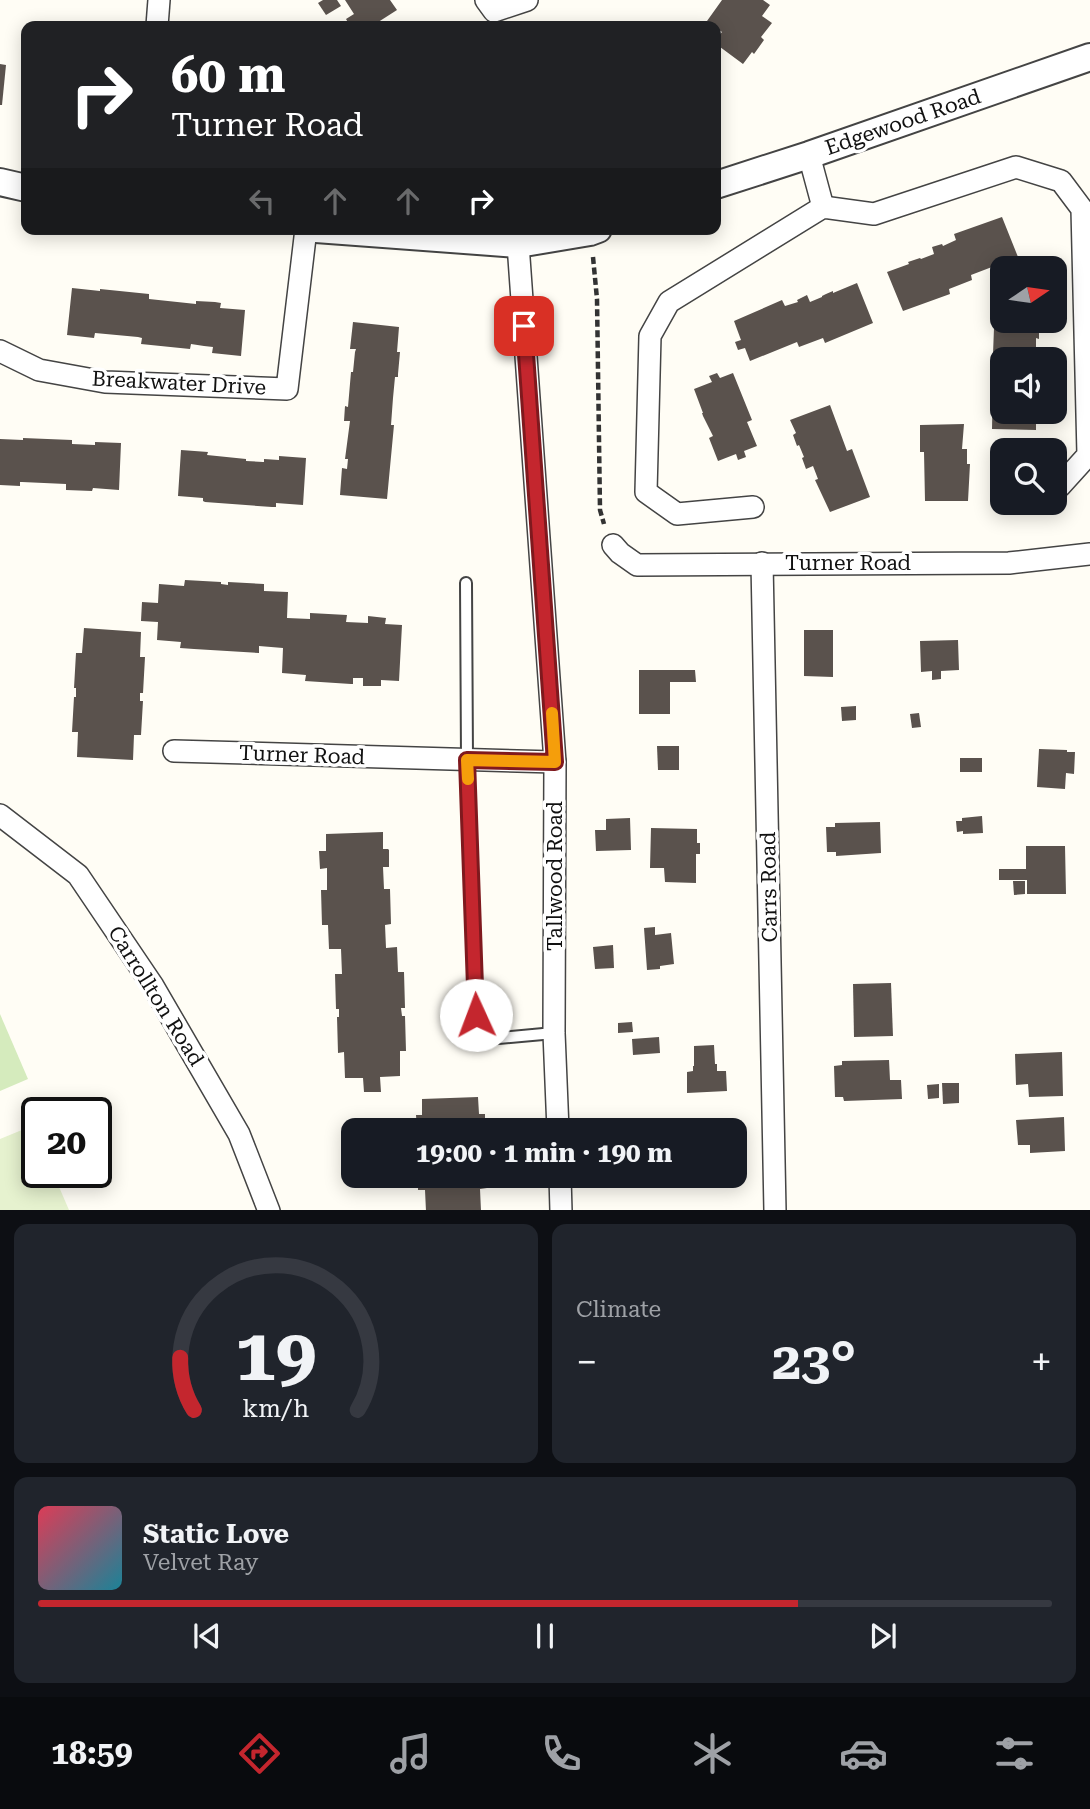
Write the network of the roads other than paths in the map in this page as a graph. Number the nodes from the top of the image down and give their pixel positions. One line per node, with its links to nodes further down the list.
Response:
1 (159, 0): 4 (street)
2 (486, 0): 3 (street)
3 (527, 0)
4 (157, 21)
5 (1090, 57): 6 (street, Edgewood Road)
6 (808, 155): 8 (street, Edgewood Road); 10 (street)
7 (0, 182): 9 (street)
8 (721, 182)
9 (21, 187)
10 (823, 207): 16 (street); 17 (street)
11 (305, 235): 15 (street, Breakwater Drive)
12 (397, 235): 14 (street)
13 (572, 235): 14 (street)
14 (519, 244): 24 (street, Tallwood Road)
15 (0, 351)
16 (1067, 477)
17 (753, 508)
18 (610, 540): 20 (street, Turner Road)
19 (1090, 554): 20 (street, Turner Road)
20 (762, 563): 31 (street, Carrs Road)
21 (466, 583): 23 (lane)
22 (174, 751): 23 (street, Turner Road)
23 (467, 760): 24 (street, Turner Road); 26 (lane)
24 (555, 762): 26 (street, Tallwood Road)
25 (0, 815): 29 (street, Carrollton Road)
26 (554, 1033): 27 (street, Tallwood Road)
27 (558, 1118)
28 (560, 1188): 30 (street)
29 (269, 1210)
30 (561, 1210)
31 (775, 1210)

